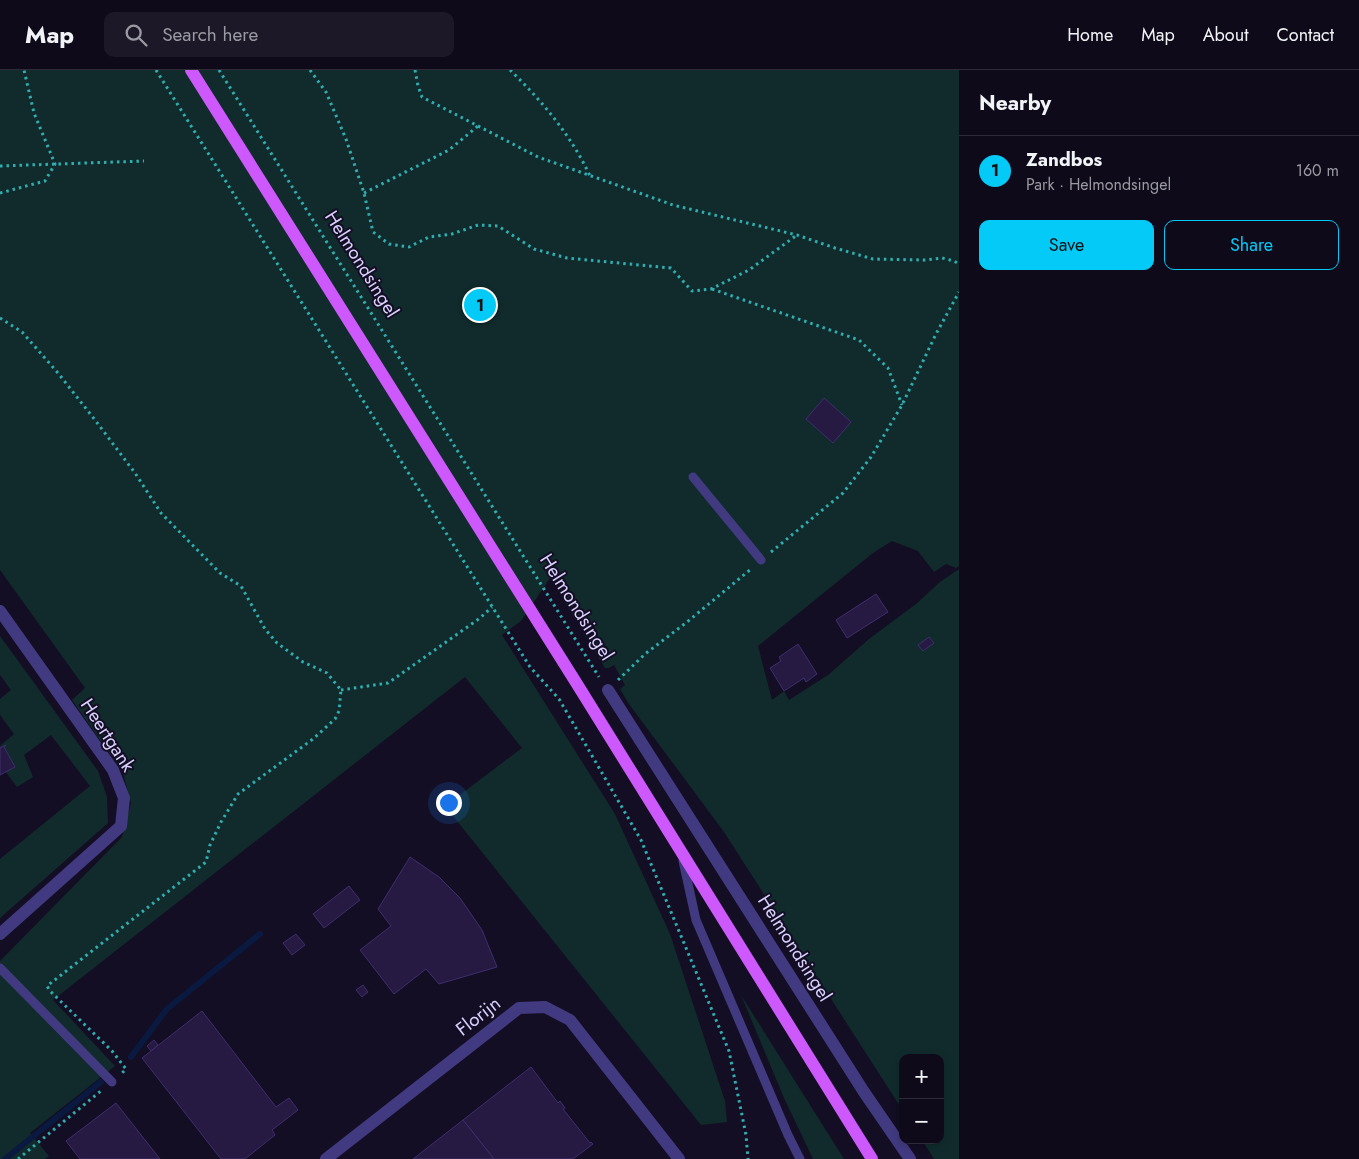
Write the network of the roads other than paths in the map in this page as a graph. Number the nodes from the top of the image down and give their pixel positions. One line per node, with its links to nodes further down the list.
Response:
1 (191, 70): 6 (main road)
2 (693, 477): 3 (lane)
3 (761, 560)
4 (0, 611): 7 (street, Heertgank)
5 (608, 690): 14 (street, Helmondsingel)
6 (682, 856): 12 (lane); 13 (main road)
7 (0, 934)
8 (0, 968): 9 (lane)
9 (112, 1082)
10 (326, 1159): 11 (street, Florijn)
11 (679, 1159)
12 (800, 1159)
13 (872, 1159)
14 (910, 1159)

